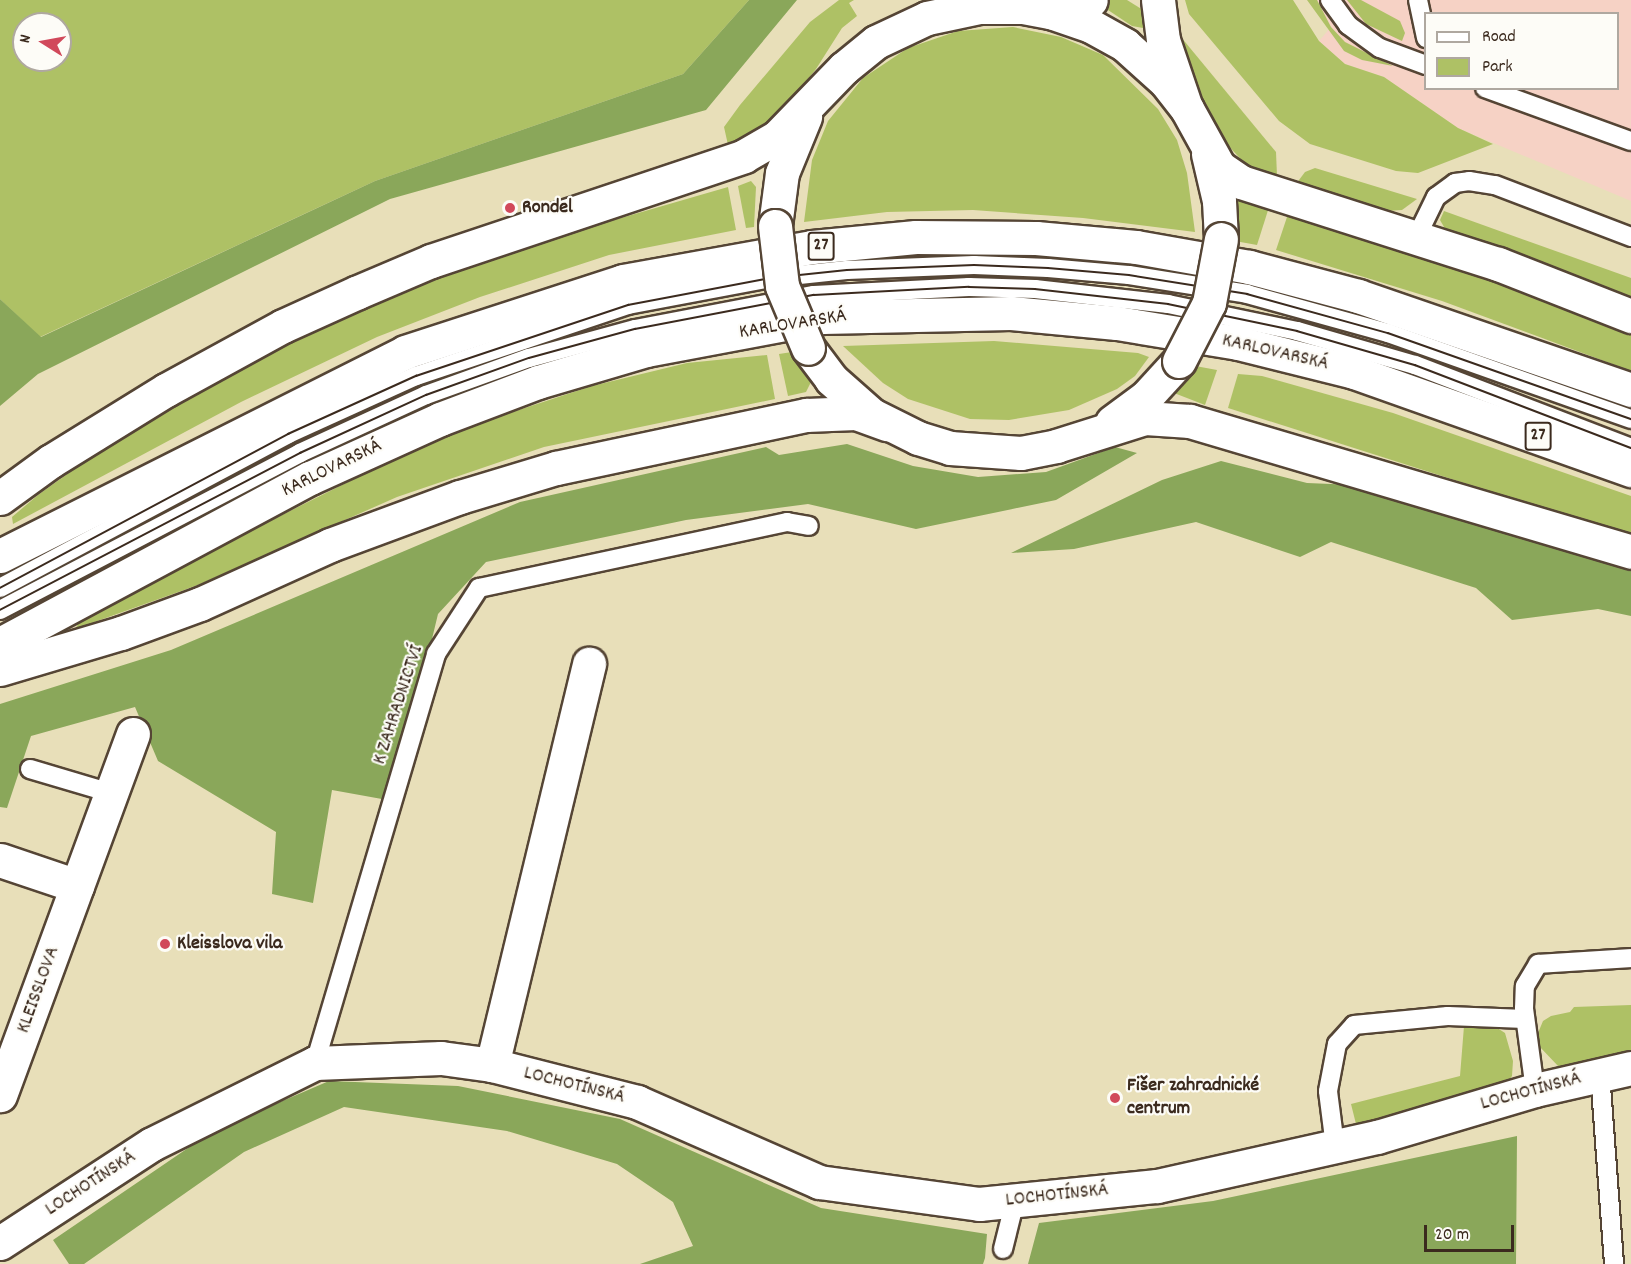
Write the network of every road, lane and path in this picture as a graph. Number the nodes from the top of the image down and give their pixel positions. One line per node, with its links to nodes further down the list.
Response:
1 (1091, 0): 5 (main road)
2 (1158, 0): 10 (main road)
3 (1330, 0): 7 (lane)
4 (1418, 0): 6 (lane)
5 (1037, 9): 8 (main road); 10 (main road)
6 (1424, 33)
7 (1424, 65)
8 (825, 89): 20 (main road, bridge); 24 (main road)
9 (1491, 90): 12 (lane)
10 (1187, 109): 13 (main road)
11 (1588, 136): 14 (lane)
12 (1631, 141)
13 (1205, 144): 16 (main road); 21 (main road, bridge)
14 (1631, 154)
15 (1631, 237): 16 (lane)
16 (1416, 238): 17 (main road)
17 (1631, 316)
18 (1631, 390): 27 (main road, 27)
19 (1631, 419): 28 (lane)
20 (887, 424): 21 (main road); 32 (main road)
21 (1081, 437): 26 (main road)
22 (1631, 448): 29 (lane, KARLOVARSKÁ)
23 (1631, 470): 30 (main road, KARLOVARSKÁ / 27)
24 (0, 498)
25 (809, 526): 40 (lane, K ZAHRADNICTVÍ)
26 (1631, 552)
27 (0, 556)
28 (0, 588)
29 (0, 610)
30 (0, 644)
31 (589, 664): 41 (main road)
32 (0, 669)
33 (133, 734): 35 (main road, KLEISSLOVA)
34 (30, 769): 35 (lane)
35 (111, 793): 37 (main road, KLEISSLOVA)
36 (0, 860): 37 (main road)
37 (77, 886): 44 (main road, KLEISSLOVA)
38 (1631, 958): 39 (lane)
39 (1525, 1019): 43 (lane); 45 (lane)
40 (315, 1063): 41 (main road, LOCHOTÍNSKÁ); 47 (main road, LOCHOTÍNSKÁ)
41 (492, 1065): 46 (main road, LOCHOTÍNSKÁ)
42 (1615, 1071): 43 (main road, LOCHOTÍNSKÁ); 49 (lane)
43 (1535, 1090): 45 (main road, LOCHOTÍNSKÁ)
44 (0, 1095)
45 (1335, 1146): 46 (main road, LOCHOTÍNSKÁ)
46 (1015, 1201): 48 (lane)
47 (0, 1243)
48 (1003, 1249)
49 (1614, 1264)

